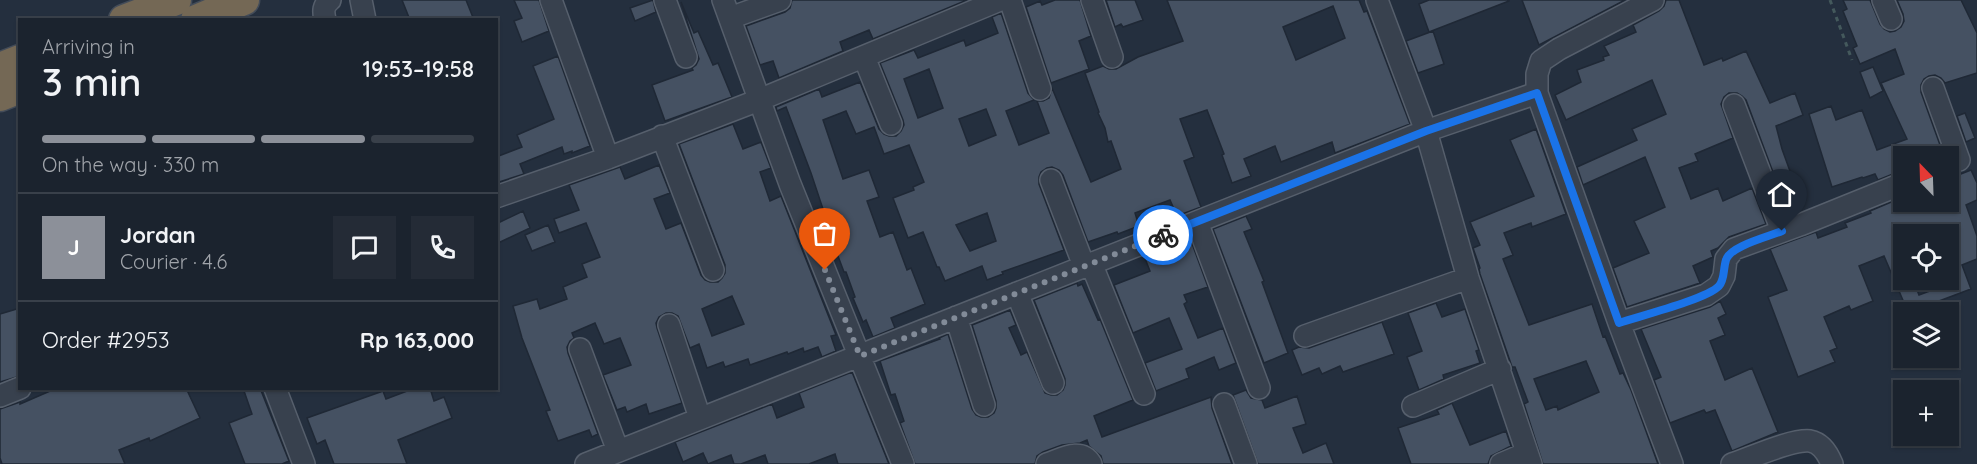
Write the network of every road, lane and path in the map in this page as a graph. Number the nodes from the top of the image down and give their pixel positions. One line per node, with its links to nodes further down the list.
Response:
1 (244, 0): 16 (highway)
2 (330, 0): 17 (street)
3 (361, 0): 18 (street)
4 (551, 0): 35 (street)
5 (664, 0): 19 (street)
6 (780, 0): 14 (street)
7 (1000, 0): 20 (street)
8 (1010, 0): 27 (street)
9 (1092, 0): 21 (street)
10 (1377, 0): 33 (street)
11 (1653, 0): 28 (street)
12 (1830, 0): 22 (path)
13 (173, 1): 15 (highway)
14 (727, 9): 30 (street)
15 (129, 14)
16 (201, 18)
17 (325, 18)
18 (365, 18)
19 (686, 57)
20 (864, 57): 30 (street); 32 (street)
21 (1112, 57)
22 (1852, 60)
23 (18, 61): 24 (highway)
24 (0, 68)
25 (1934, 88): 36 (street)
26 (18, 89): 29 (highway)
27 (1040, 89)
28 (1537, 93): 33 (street); 47 (street)
29 (0, 96)
30 (759, 100): 34 (street); 51 (street)
31 (1734, 105): 41 (street)
32 (891, 124)
33 (1426, 131): 40 (street); 44 (street)
34 (662, 136): 35 (street); 43 (street)
35 (608, 158): 39 (street)
36 (1962, 159)
37 (1051, 180): 42 (street)
38 (1893, 187): 41 (street)
39 (498, 196)
40 (1197, 222): 42 (street); 54 (street)
41 (1782, 231): 47 (street)
42 (1088, 265): 45 (street); 57 (street)
43 (713, 270)
44 (1468, 278): 49 (street); 52 (street)
45 (1017, 293): 46 (street); 53 (street)
46 (956, 317): 51 (street); 60 (street)
47 (1619, 323): 72 (street)
48 (669, 325): 62 (street)
49 (1305, 336)
50 (580, 349): 63 (street)
51 (860, 356): 62 (street); 67 (street)
52 (1500, 369): 61 (street); 64 (street)
53 (1053, 383)
54 (1259, 388)
55 (18, 389): 58 (street)
56 (276, 390): 65 (street)
57 (1144, 394)
58 (0, 396)
59 (1224, 404): 70 (street)
60 (984, 405)
61 (1413, 406)
62 (700, 418): 63 (street)
63 (618, 451): 66 (street)
64 (1529, 459): 71 (street)
65 (304, 464)
66 (586, 464)
67 (903, 464)
68 (1047, 464): 69 (street)
69 (1091, 464)
70 (1246, 464)
71 (1502, 464)
72 (1672, 464)
73 (1732, 464): 74 (street)
74 (1832, 464)

